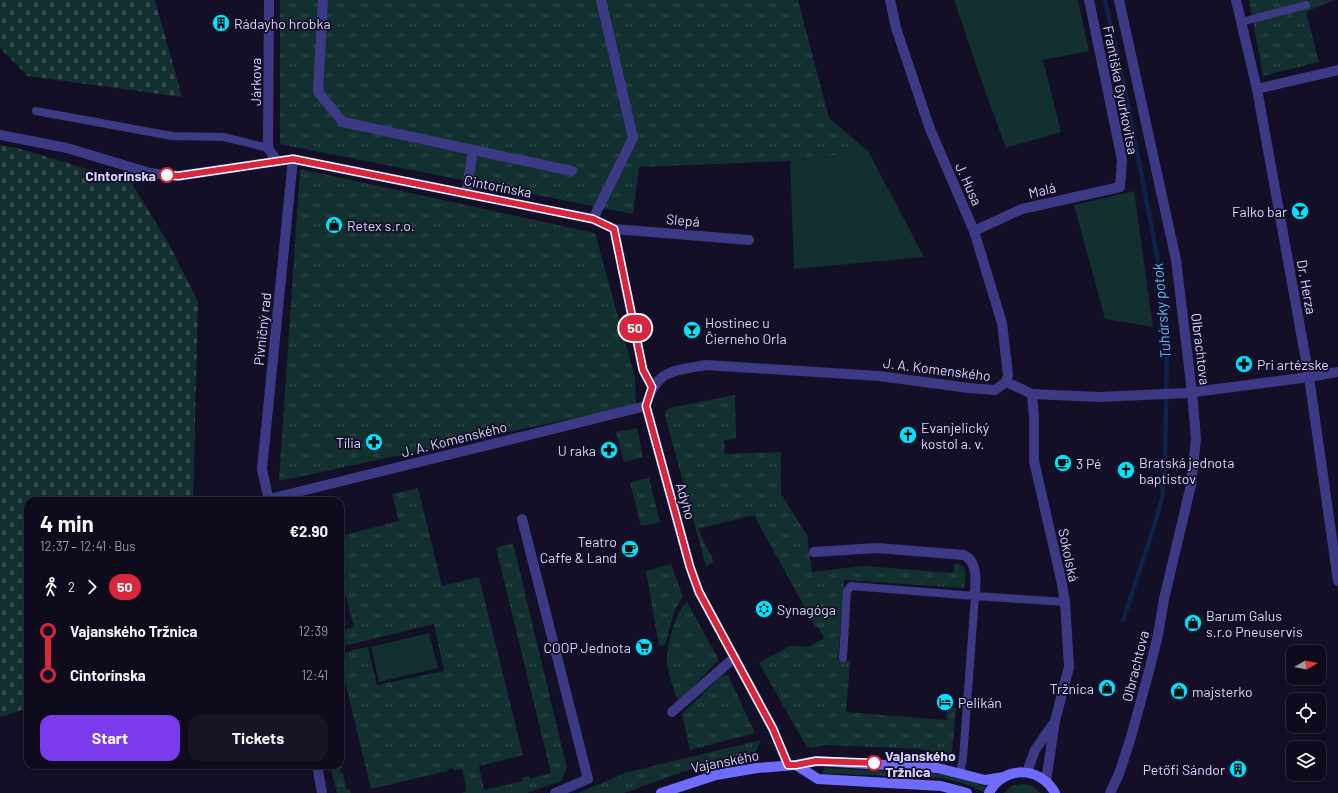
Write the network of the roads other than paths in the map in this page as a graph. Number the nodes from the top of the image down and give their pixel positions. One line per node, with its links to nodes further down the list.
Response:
1 (269, 0): 14 (street, Járkova)
2 (323, 0): 15 (street)
3 (601, 0): 21 (street)
4 (890, 0): 23 (street, J. Husa)
5 (1089, 0): 19 (street, Františka Gyurkovitsa)
6 (1119, 0): 29 (street, Olbrachtova)
7 (1236, 0): 9 (street, Dr. Herza)
8 (1306, 5): 9 (lane)
9 (1241, 22): 11 (street, Dr. Herza)
10 (1338, 70): 11 (street)
11 (1256, 89): 26 (street, Dr. Herza)
12 (36, 111): 14 (lane)
13 (0, 135): 17 (street, Cintorínska)
14 (268, 148): 17 (street)
15 (473, 150): 18 (street); 20 (street)
16 (293, 159): 17 (street, Cintorínska); 20 (street, Cintorínska); 32 (street, Pivničný rad)
17 (277, 161)
18 (572, 171)
19 (1120, 187): 23 (street, Malá)
20 (466, 194): 21 (street, Cintorínska)
21 (593, 219): 22 (street, Cintorínska)
22 (614, 229): 24 (street, Slepá); 28 (street)
23 (974, 231): 27 (street, J. Husa)
24 (750, 240)
25 (1338, 372): 26 (street, J. A. Komenského)
26 (1309, 377): 29 (street, J. A. Komenského); 36 (street, Dr. Herza)
27 (1006, 382): 28 (street, J. A. Komenského); 30 (street, J. A. Komenského)
28 (652, 387): 31 (street)
29 (1190, 393): 30 (street, J. A. Komenského); 55 (street, Olbrachtova)
30 (1032, 394): 38 (street, Sokolská)
31 (646, 406): 33 (street, J. A. Komenského); 39 (street, Adyho)
32 (268, 497)
33 (281, 497)
34 (522, 519): 50 (street)
35 (814, 552): 37 (street)
36 (1338, 581)
37 (975, 596): 38 (lane); 40 (lane); 46 (lane)
38 (1065, 602): 42 (street, Sokolská)
39 (735, 657): 41 (street); 43 (street, Adyho)
40 (843, 658)
41 (672, 712)
42 (1055, 721): 45 (street, Sokolská); 48 (street, Sokolská)
43 (792, 765): 46 (main road, Vajanského); 51 (main road, Vajanského); 52 (main road)
44 (318, 769): 49 (street)
45 (1027, 772): 47 (main road, Vajanského); 48 (main road)
46 (960, 773): 47 (main road, Vajanského)
47 (1004, 777): 53 (main road)
48 (1046, 781): 54 (main road)
49 (322, 793)
50 (555, 793)
51 (662, 793)
52 (967, 793)
53 (989, 793)
54 (1055, 793)
55 (1110, 793)

